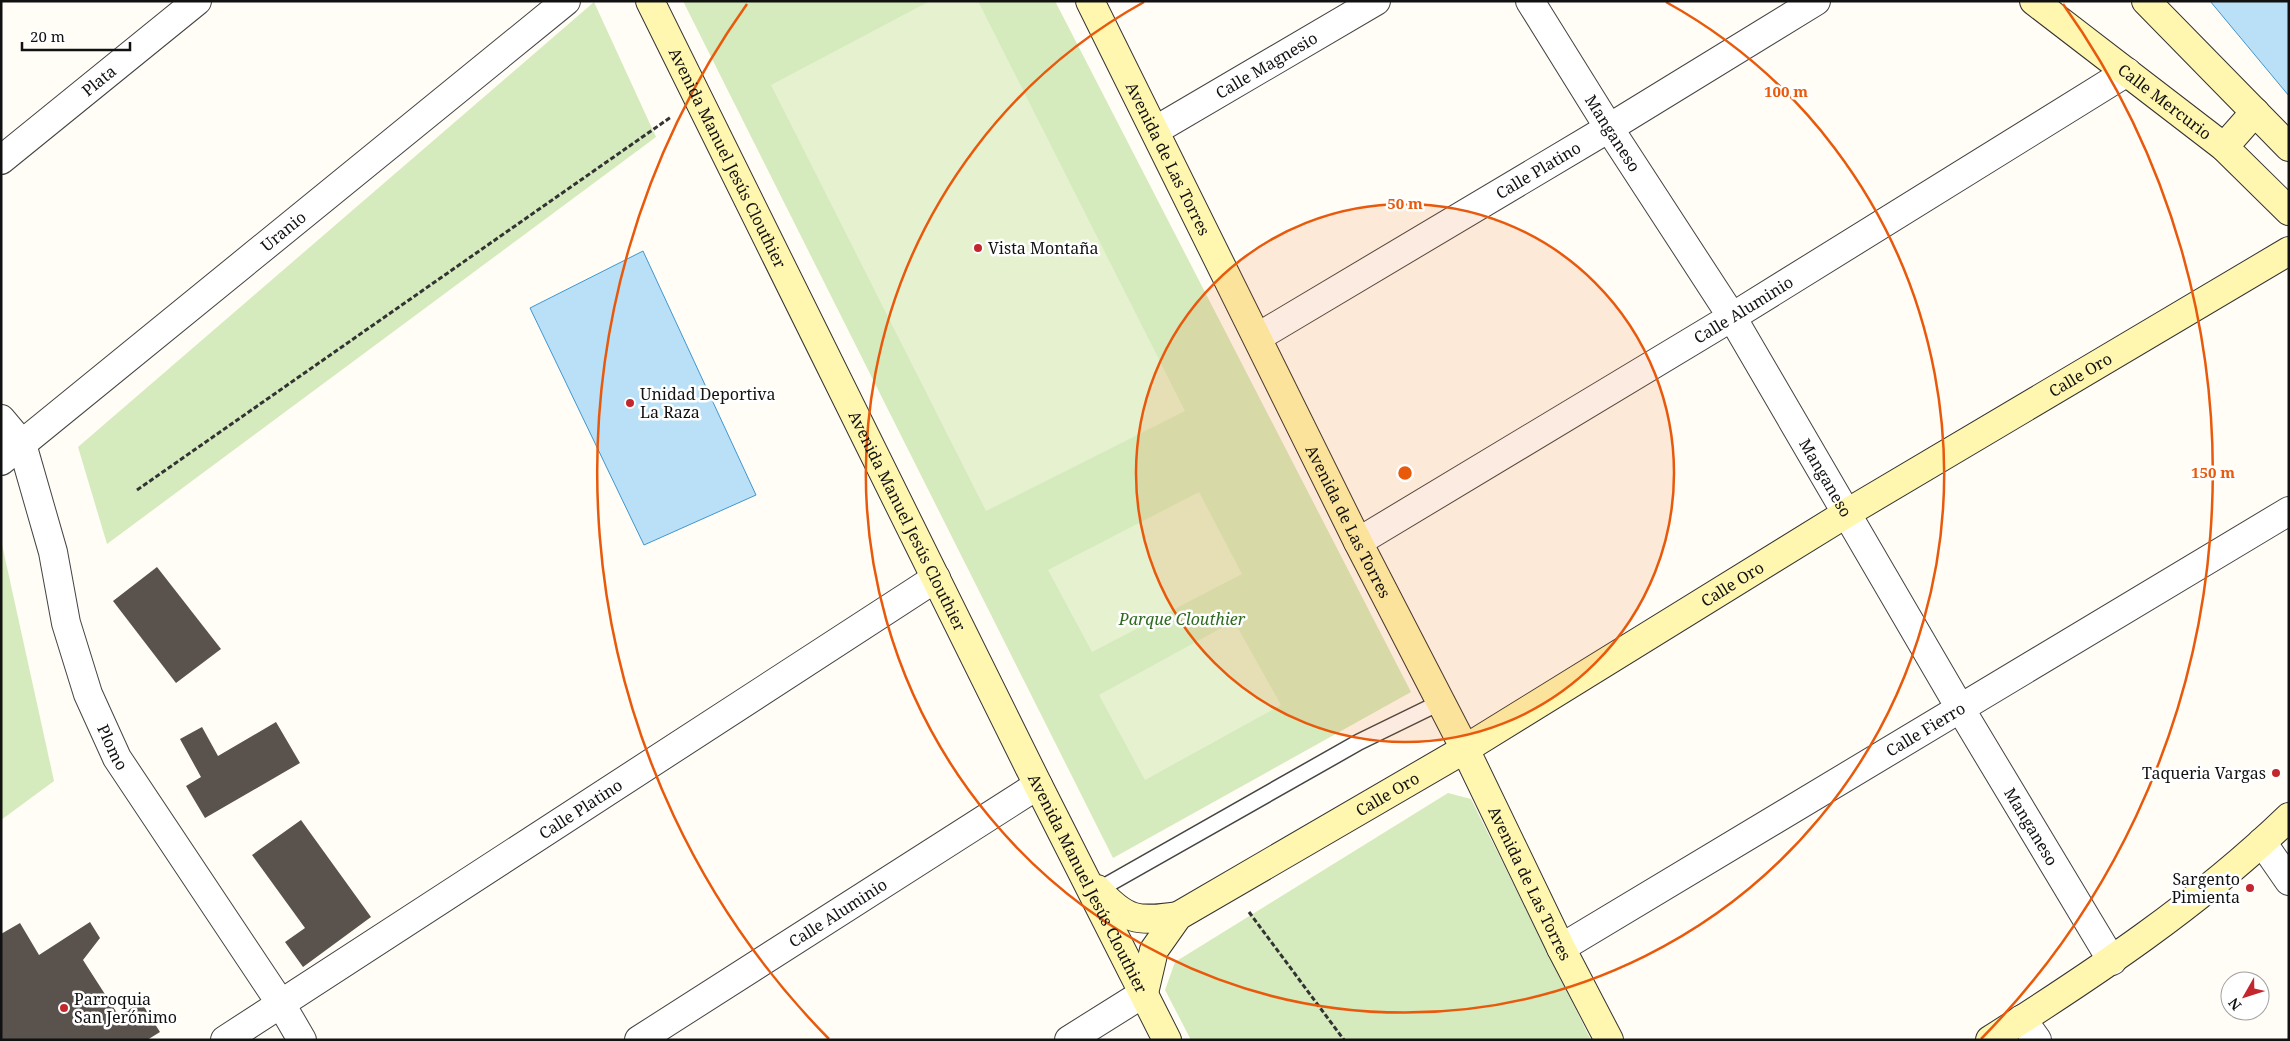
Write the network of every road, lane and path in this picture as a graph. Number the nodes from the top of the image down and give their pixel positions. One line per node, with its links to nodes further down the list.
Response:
1 (197, 1): 17 (street, Plata)
2 (566, 1): 23 (street, Uranio)
3 (650, 1): 11 (street, Avenida Manuel Jesús Clouthier)
4 (1090, 1): 14 (street, Avenida de Las Torres)
5 (1376, 1): 14 (street, Calle Magnesio)
6 (1530, 1): 13 (street, Manganeso)
7 (1816, 1): 13 (street, Calle Platino)
8 (2034, 1): 10 (street, Calle Mercurio)
9 (2146, 1): 12 (street)
10 (2127, 72): 15 (street, Calle Mercurio); 20 (street, Calle Aluminio)
11 (698, 98): 25 (path); 29 (street, Avenida Manuel Jesús Clouthier)
12 (2255, 112): 15 (street); 16 (street)
13 (1609, 128): 20 (street, Manganeso); 21 (street, Calle Platino)
14 (1156, 130): 21 (street, Avenida de Las Torres)
15 (2224, 147): 18 (street, Calle Mercurio)
16 (2289, 147)
17 (1, 160)
18 (2289, 211)
19 (2289, 251): 27 (street, Calle Oro)
20 (1732, 317): 27 (street, Manganeso); 28 (street, Calle Aluminio)
21 (1258, 337): 28 (street, Avenida de Las Torres)
22 (1, 419): 23 (street, Plomo)
23 (22, 444): 24 (street, Uranio); 43 (street, Plomo)
24 (1, 461)
25 (137, 490)
26 (2289, 510): 31 (street, Calle Fierro)
27 (1847, 514): 31 (street, Manganeso); 32 (street, Calle Oro)
28 (1358, 542): 30 (street, Avenida de Las Torres)
29 (936, 578): 33 (street, Avenida Manuel Jesús Clouthier); 43 (street, Calle Platino)
30 (1441, 702): 32 (street, Avenida de Las Torres); 36 (lane)
31 (1960, 708): 40 (street, Calle Fierro); 41 (street, Manganeso)
32 (1466, 749): 38 (street, Calle Oro); 40 (street, Avenida de Las Torres)
33 (1038, 785): 36 (street, Avenida Manuel Jesús Clouthier); 47 (street, Calle Aluminio)
34 (2289, 816): 35 (street)
35 (2262, 842): 37 (street); 41 (street)
36 (1090, 881): 39 (street); 42 (street, Avenida Manuel Jesús Clouthier)
37 (2289, 881)
38 (1229, 886): 39 (street, Calle Oro); 50 (path)
39 (1178, 916): 42 (street)
40 (1562, 948): 51 (street, Avenida de Las Torres)
41 (2112, 961): 44 (street)
42 (1144, 993): 48 (street); 49 (street, Avenida Manuel Jesús Clouthier)
43 (281, 1004): 45 (street, Calle Platino); 46 (street, Plomo)
44 (2030, 1029): 52 (street)
45 (225, 1040)
46 (302, 1040)
47 (638, 1040)
48 (1069, 1040)
49 (1168, 1040)
50 (1344, 1040)
51 (1609, 1040)
52 (1990, 1040)

